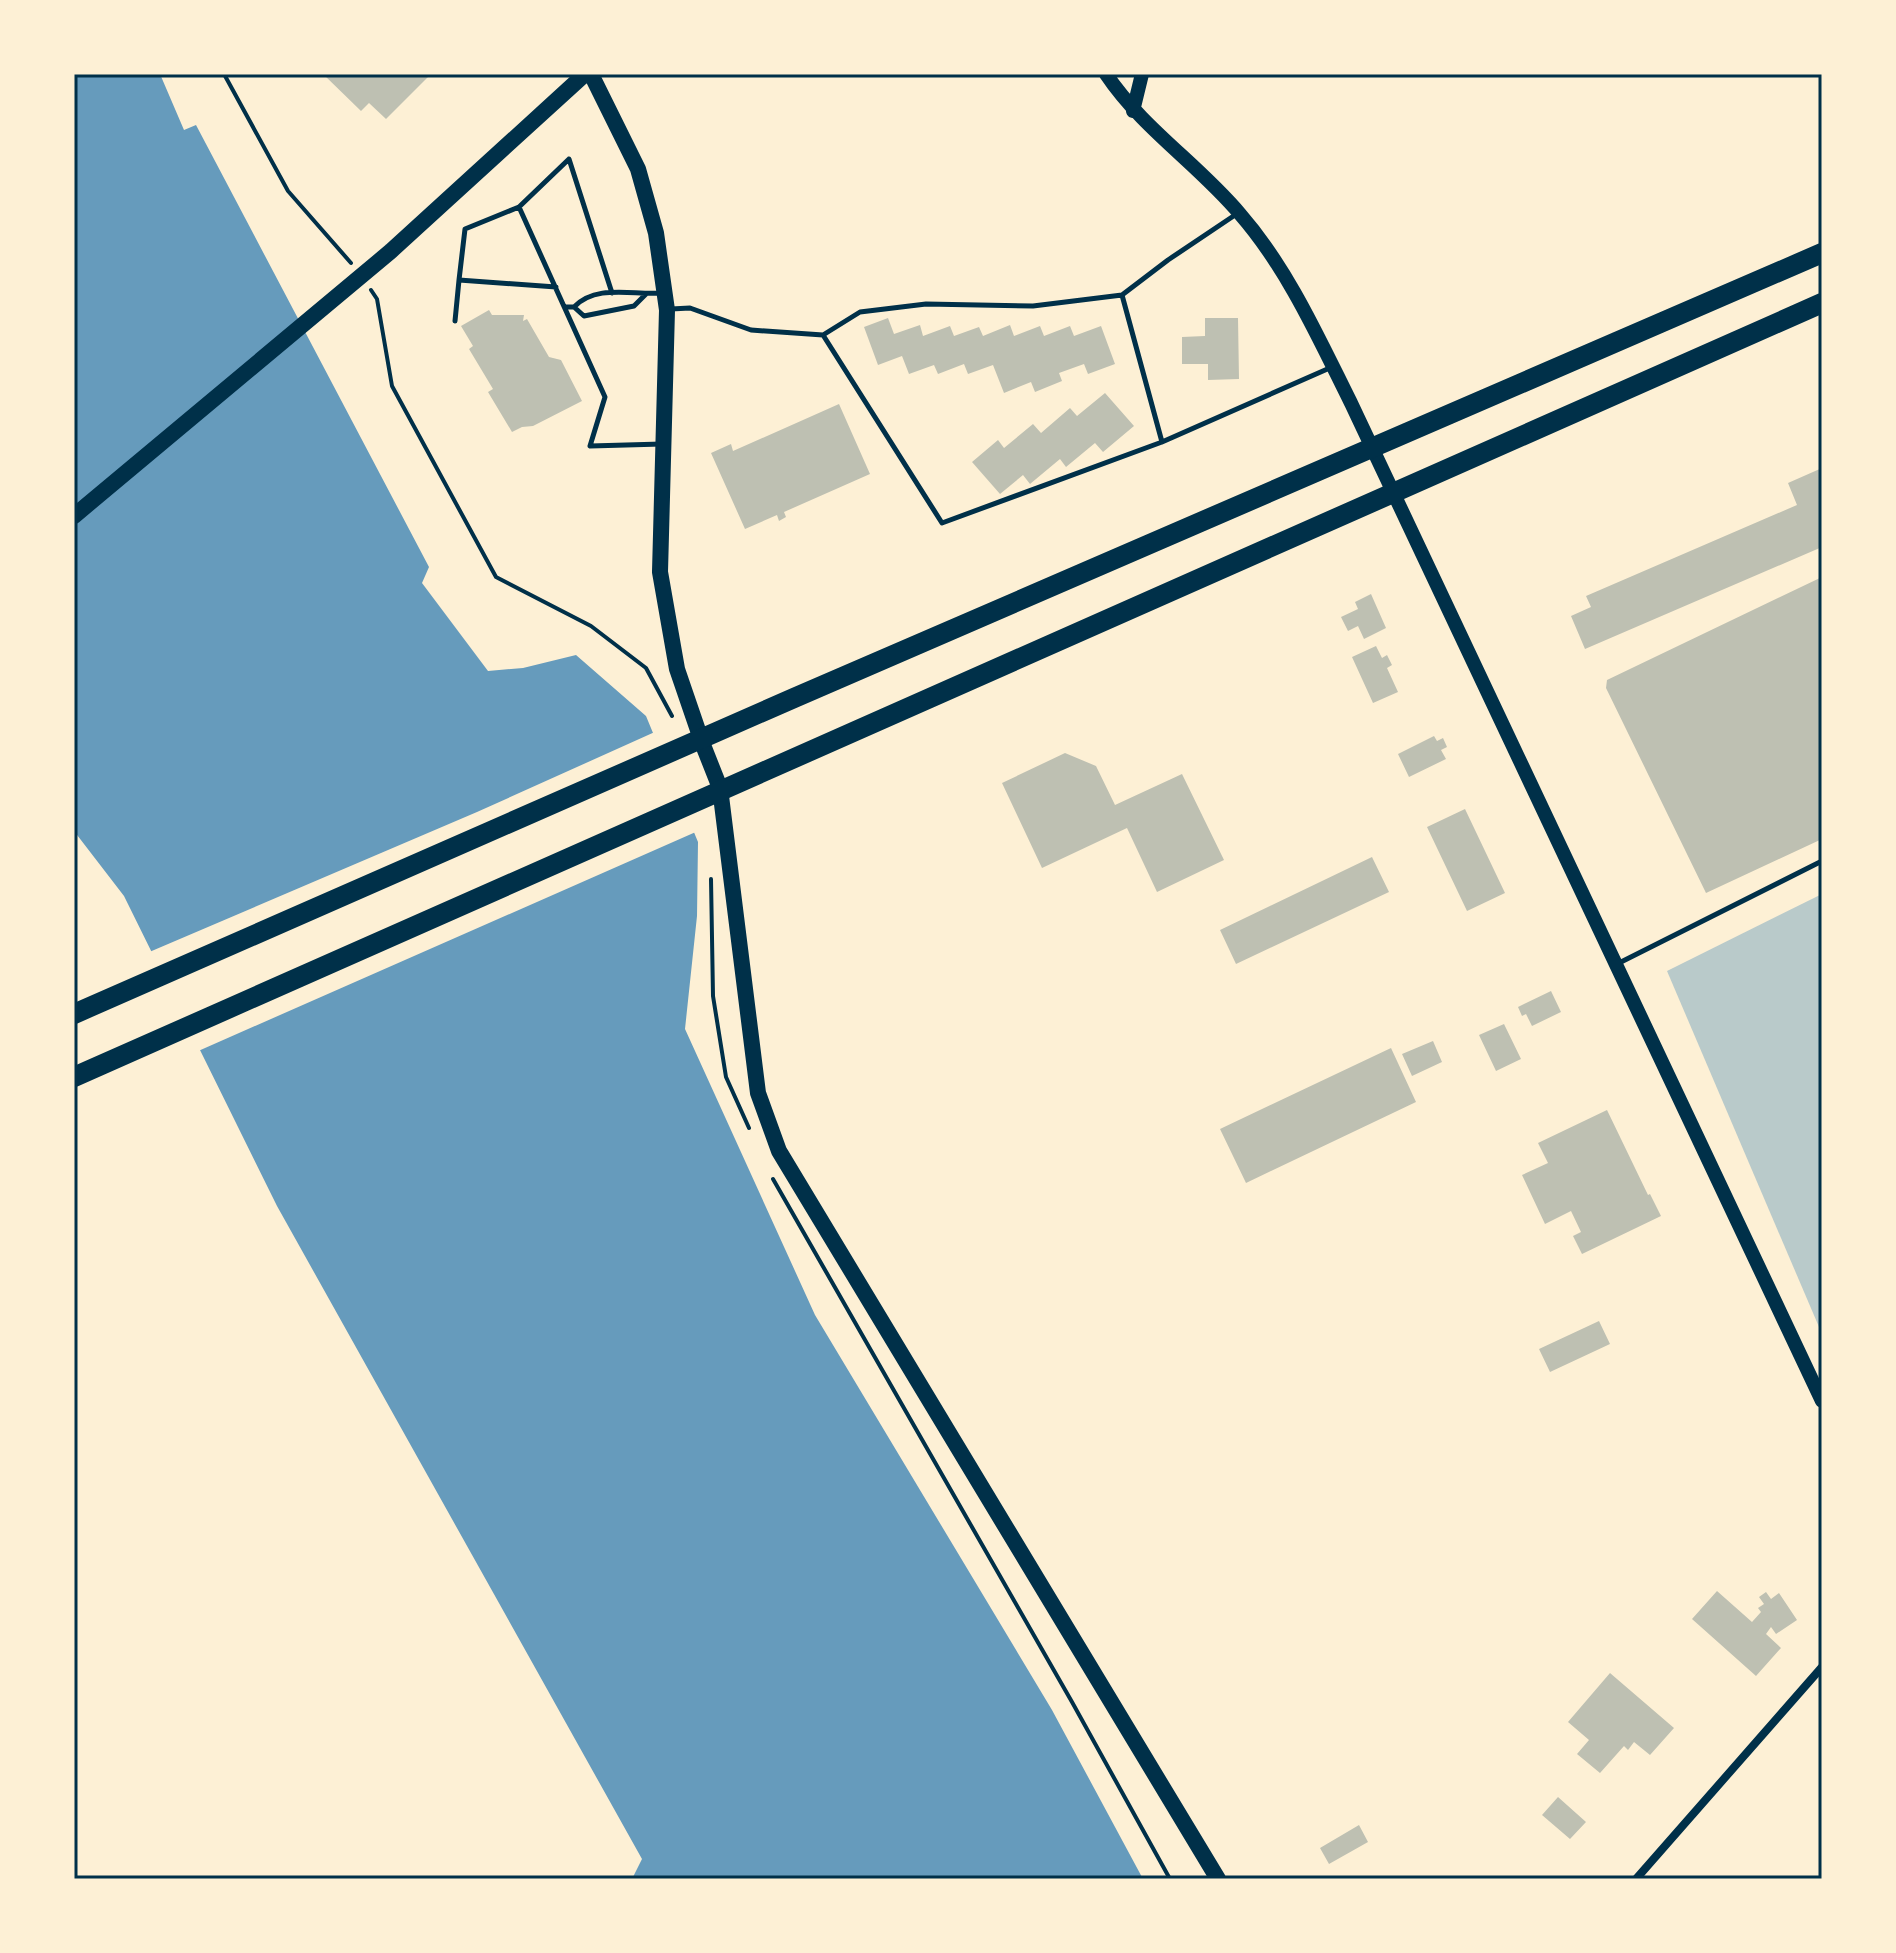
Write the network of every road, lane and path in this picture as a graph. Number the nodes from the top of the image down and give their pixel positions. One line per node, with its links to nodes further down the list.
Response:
1 (224, 74): 10 (path)
2 (585, 74): 26 (main road)
3 (591, 74): 17 (main road)
4 (1106, 74): 6 (street)
5 (1142, 74): 6 (street)
6 (1133, 111): 8 (street)
7 (519, 207): 11 (lane); 13 (lane); 14 (lane)
8 (1239, 213): 16 (lane); 23 (street)
9 (1822, 253): 31 (highway)
10 (358, 273)
11 (459, 280): 13 (lane); 21 (lane)
12 (368, 286): 27 (path)
13 (556, 287): 19 (lane)
14 (612, 293): 15 (lane); 20 (lane)
15 (646, 294): 17 (lane); 20 (lane)
16 (1122, 295): 22 (lane); 24 (lane)
17 (666, 301): 22 (lane); 25 (main road)
18 (1822, 303): 32 (highway)
19 (566, 307): 20 (lane); 25 (lane)
20 (574, 307)
21 (455, 321)
22 (823, 335): 24 (lane)
23 (1333, 367): 24 (lane); 30 (street)
24 (1162, 442)
25 (663, 444): 38 (main road)
26 (74, 516)
27 (673, 716)
28 (1822, 861): 30 (lane)
29 (711, 868): 33 (path)
30 (1616, 964): 35 (street)
31 (74, 1014)
32 (74, 1077)
33 (753, 1135)
34 (770, 1172): 37 (path)
35 (1822, 1401)
36 (1822, 1667): 39 (street)
37 (1170, 1879)
38 (1218, 1879)
39 (1636, 1879)

